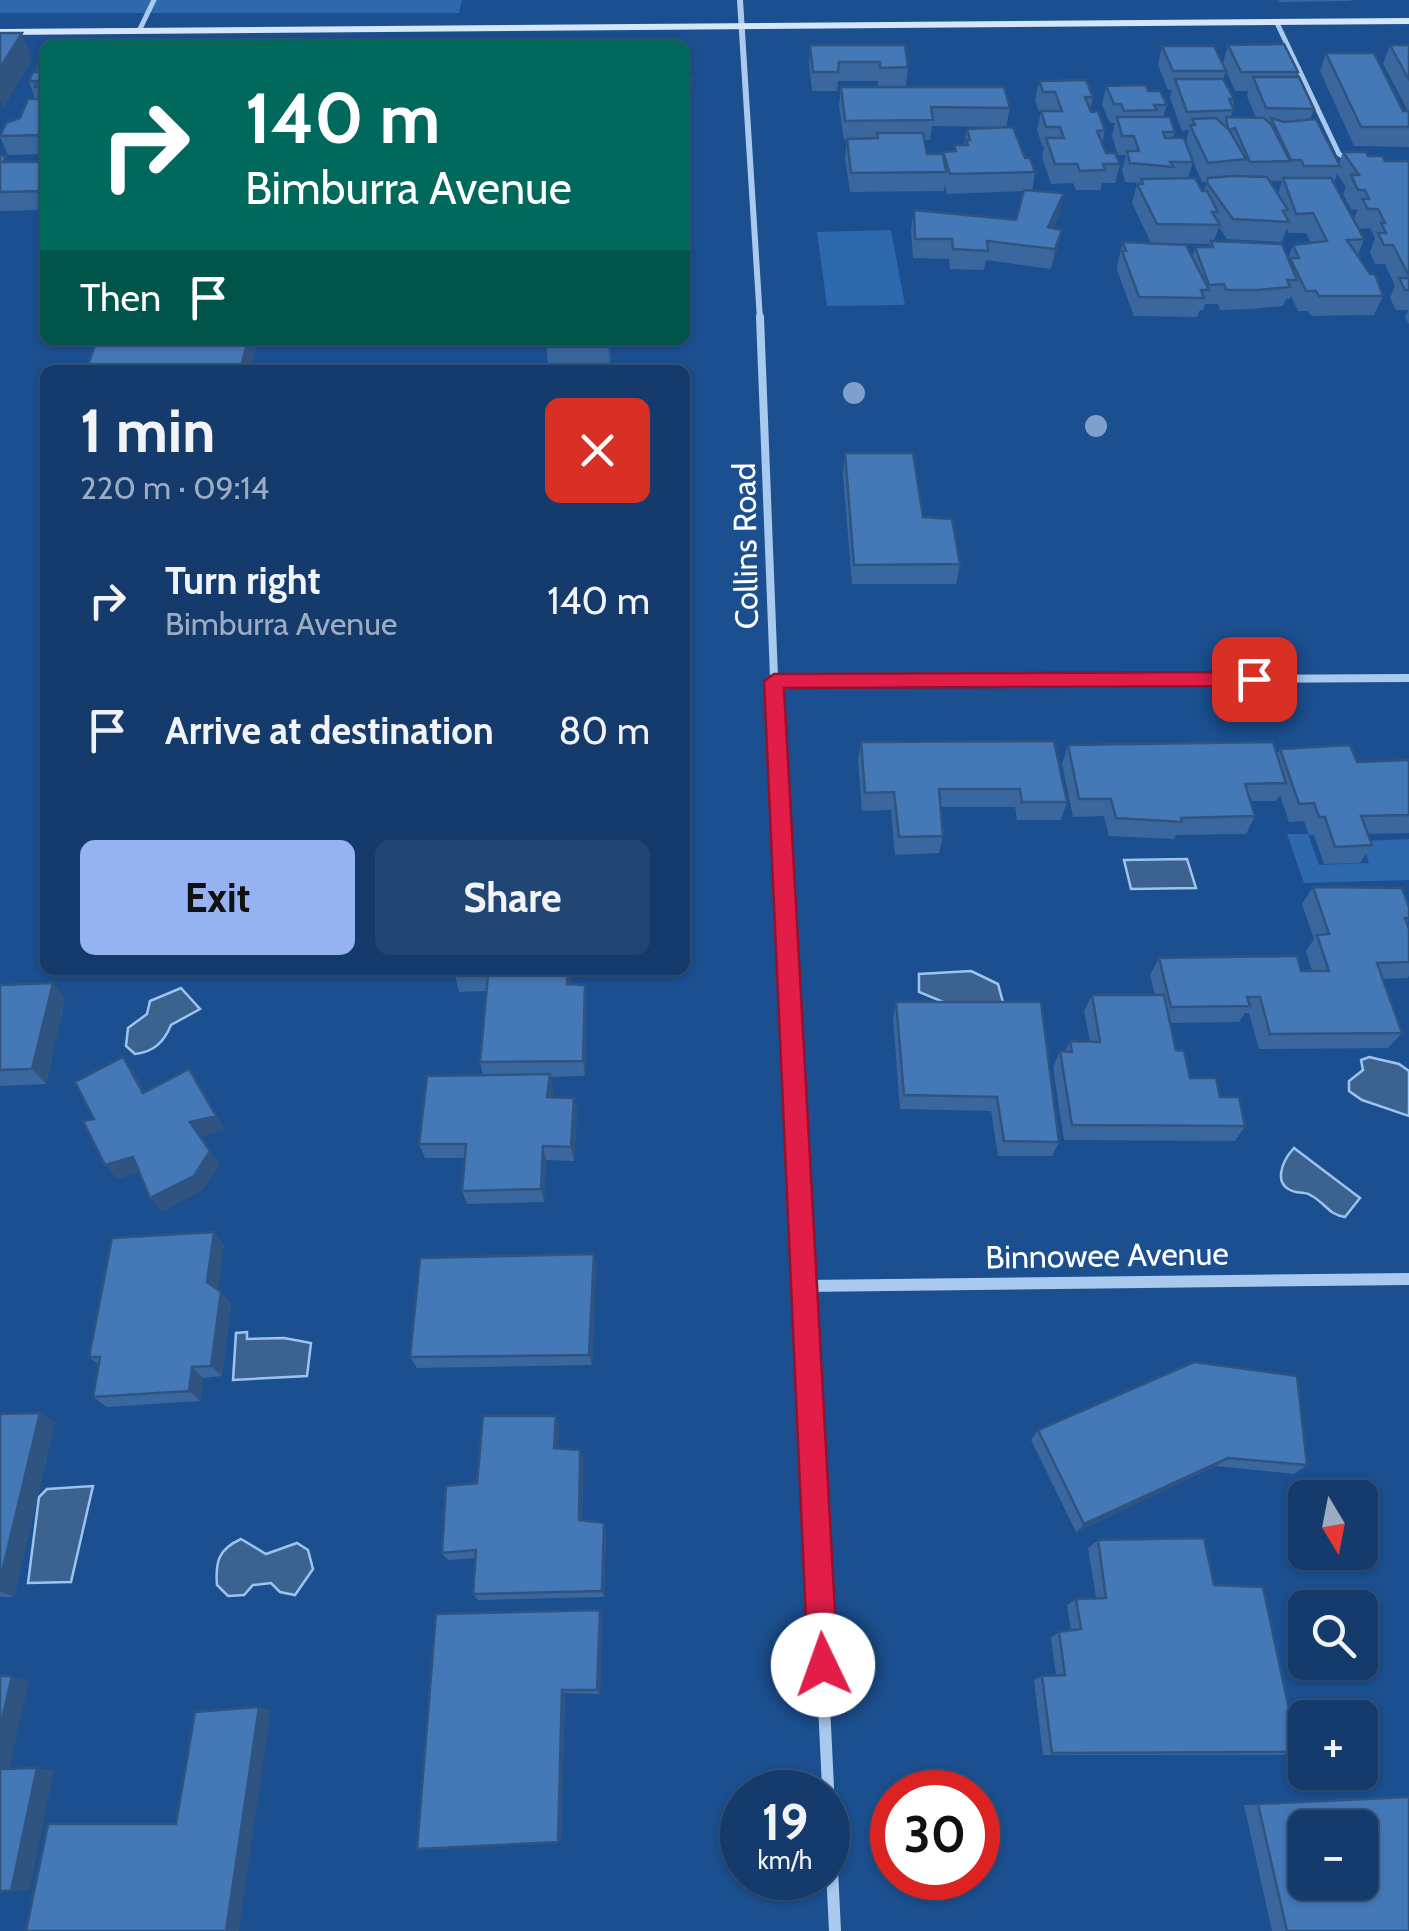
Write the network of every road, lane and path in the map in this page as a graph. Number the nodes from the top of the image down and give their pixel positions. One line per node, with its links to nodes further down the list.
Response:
1 (154, 0): 6 (lane)
2 (740, 0): 5 (street, Collins Road)
3 (1409, 21): 4 (main road)
4 (1277, 22): 5 (main road); 8 (lane)
5 (743, 28): 6 (main road); 10 (street, Collins Road)
6 (138, 31): 7 (main road)
7 (0, 32)
8 (1356, 165)
9 (1409, 678): 10 (street)
10 (774, 681): 12 (street, Collins Road)
11 (1409, 1279): 12 (street, Binnowee Avenue)
12 (805, 1286): 13 (street, Collins Road)
13 (836, 1931)

